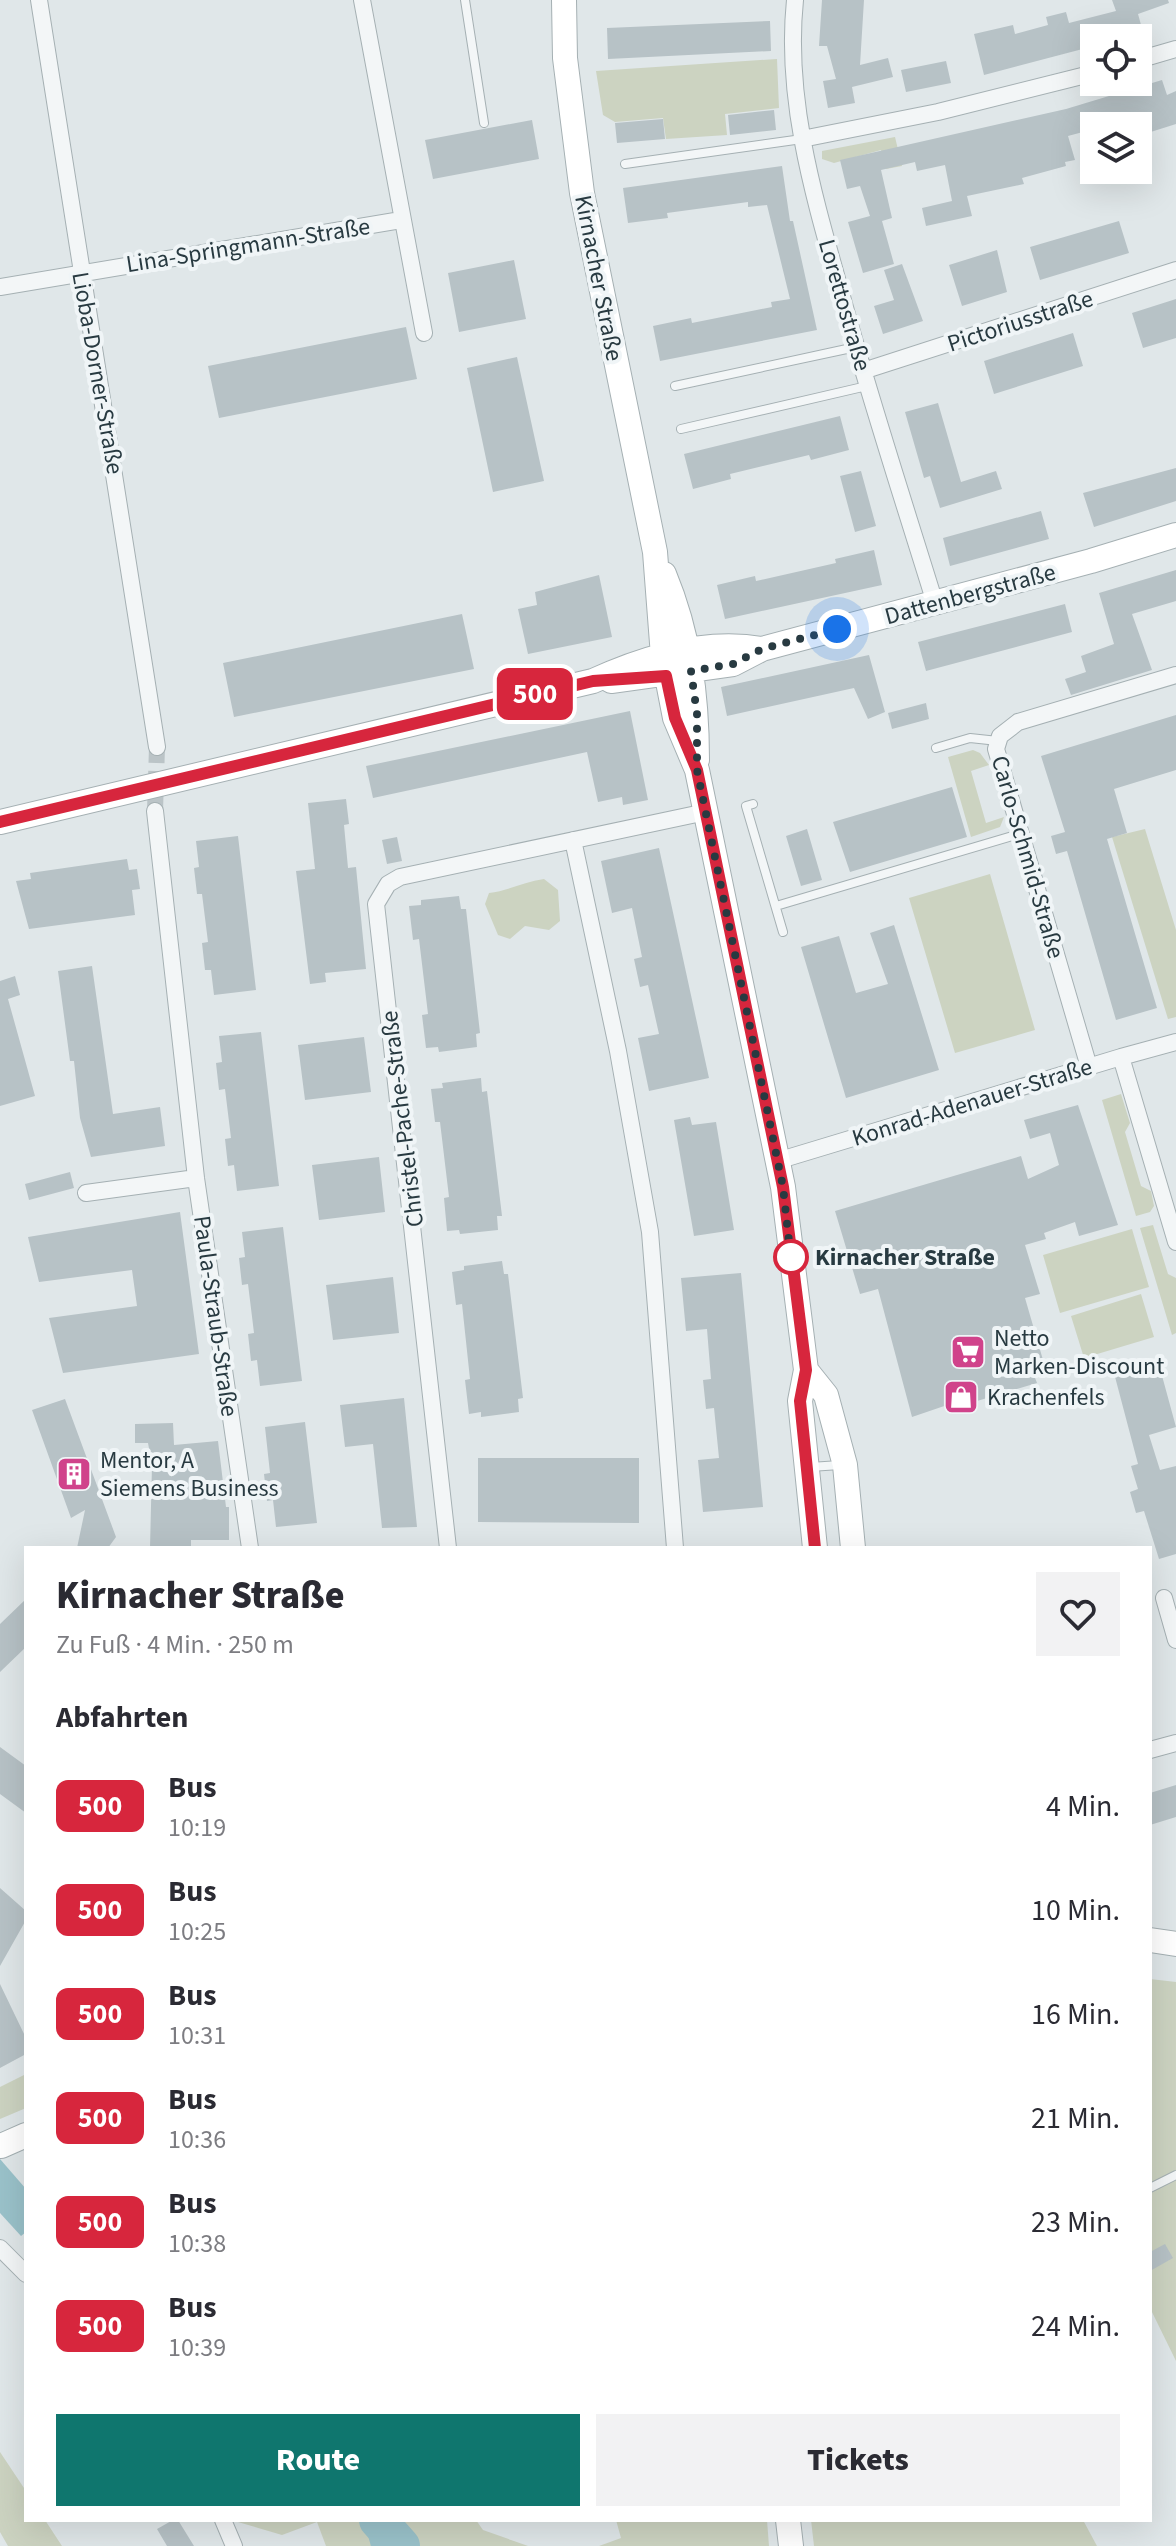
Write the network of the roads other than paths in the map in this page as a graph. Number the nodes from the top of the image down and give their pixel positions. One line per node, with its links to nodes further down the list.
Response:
1 (39, 0): 14 (street, Lioba-Dorner-Straße)
2 (362, 0): 12 (street, Lina-Springmann-Straße)
3 (465, 0): 9 (lane)
4 (564, 0): 22 (main road, Kirnacher Straße)
5 (795, 0): 10 (street, Lorettostraße)
6 (1176, 49): 7 (street)
7 (1152, 56)
8 (1080, 76): 10 (street)
9 (484, 123)
10 (802, 139): 11 (lane); 17 (street, Lorettostraße)
11 (625, 164)
12 (401, 220): 14 (street, Lina-Springmann-Straße); 16 (street, Lina-Springmann-Straße)
13 (1176, 270): 18 (street, Pictoriusstraße)
14 (80, 273): 15 (street, Lina-Springmann-Straße); 28 (street, Lioba-Dorner-Straße)
15 (0, 287)
16 (424, 333)
17 (856, 347): 18 (street, Lorettostraße); 19 (lane)
18 (865, 378): 20 (lane); 23 (street, Lorettostraße)
19 (675, 386)
20 (681, 429)
21 (1176, 535): 23 (main road, Dattenbergstraße)
22 (655, 552): 24 (main road, Kirnacher Straße); 25 (main road, Kirnacher Straße)
23 (935, 603): 24 (main road, Dattenbergstraße)
24 (690, 661): 25 (main road, Dattenbergstraße); 30 (main road, Kirnacher Straße)
25 (665, 666): 30 (main road, Kirnacher Straße); 34 (main road, Dattenbergstraße)
26 (1176, 675): 27 (street, Carlo-Schmid-Straße)
27 (998, 741): 29 (lane); 35 (street, Carlo-Schmid-Straße)
28 (157, 747)
29 (936, 748)
30 (697, 770): 33 (main road, Kirnacher Straße)
31 (753, 804): 37 (lane)
32 (155, 811): 43 (street, Paula-Straub-Straße)
33 (706, 812): 36 (street, Christel-Pache-Straße); 42 (main road, Kirnacher Straße)
34 (0, 822)
35 (1019, 834): 37 (lane); 41 (street, Carlo-Schmid-Straße)
36 (573, 840): 50 (street, Christel-Pache-Straße); 51 (street)
37 (776, 906): 38 (lane)
38 (783, 932)
39 (1176, 1042): 40 (street)
40 (1121, 1057): 41 (street, Konrad-Adenauer-Straße); 45 (street, Konrad-Adenauer-Straße)
41 (1089, 1067): 42 (street, Konrad-Adenauer-Straße)
42 (777, 1161): 46 (main road, Kirnacher Straße)
43 (196, 1178): 44 (street); 49 (street, Paula-Straub-Straße)
44 (86, 1193)
45 (1176, 1242)
46 (806, 1370): 47 (main road, Kirnacher Straße); 48 (main road, Kirnacher Straße)
47 (845, 1465): 48 (lane); 53 (main road, Kirnacher Straße)
48 (808, 1467): 52 (main road, Kirnacher Straße)
49 (250, 1546)
50 (448, 1546)
51 (675, 1546)
52 (815, 1546)
53 (853, 1546)
54 (1163, 1598): 55 (street)
55 (1176, 1640)
56 (1176, 1743): 57 (street)
57 (1152, 1749)
58 (1152, 1940): 59 (main road)
59 (1176, 1944)
60 (24, 2136): 61 (main road)
61 (1, 2146)
62 (1176, 2175): 63 (lane)
63 (1152, 2187)
64 (0, 2248): 65 (street)
65 (24, 2272)
66 (224, 2522): 68 (street)
67 (788, 2522): 69 (main road)
68 (234, 2546)
69 (791, 2546)

